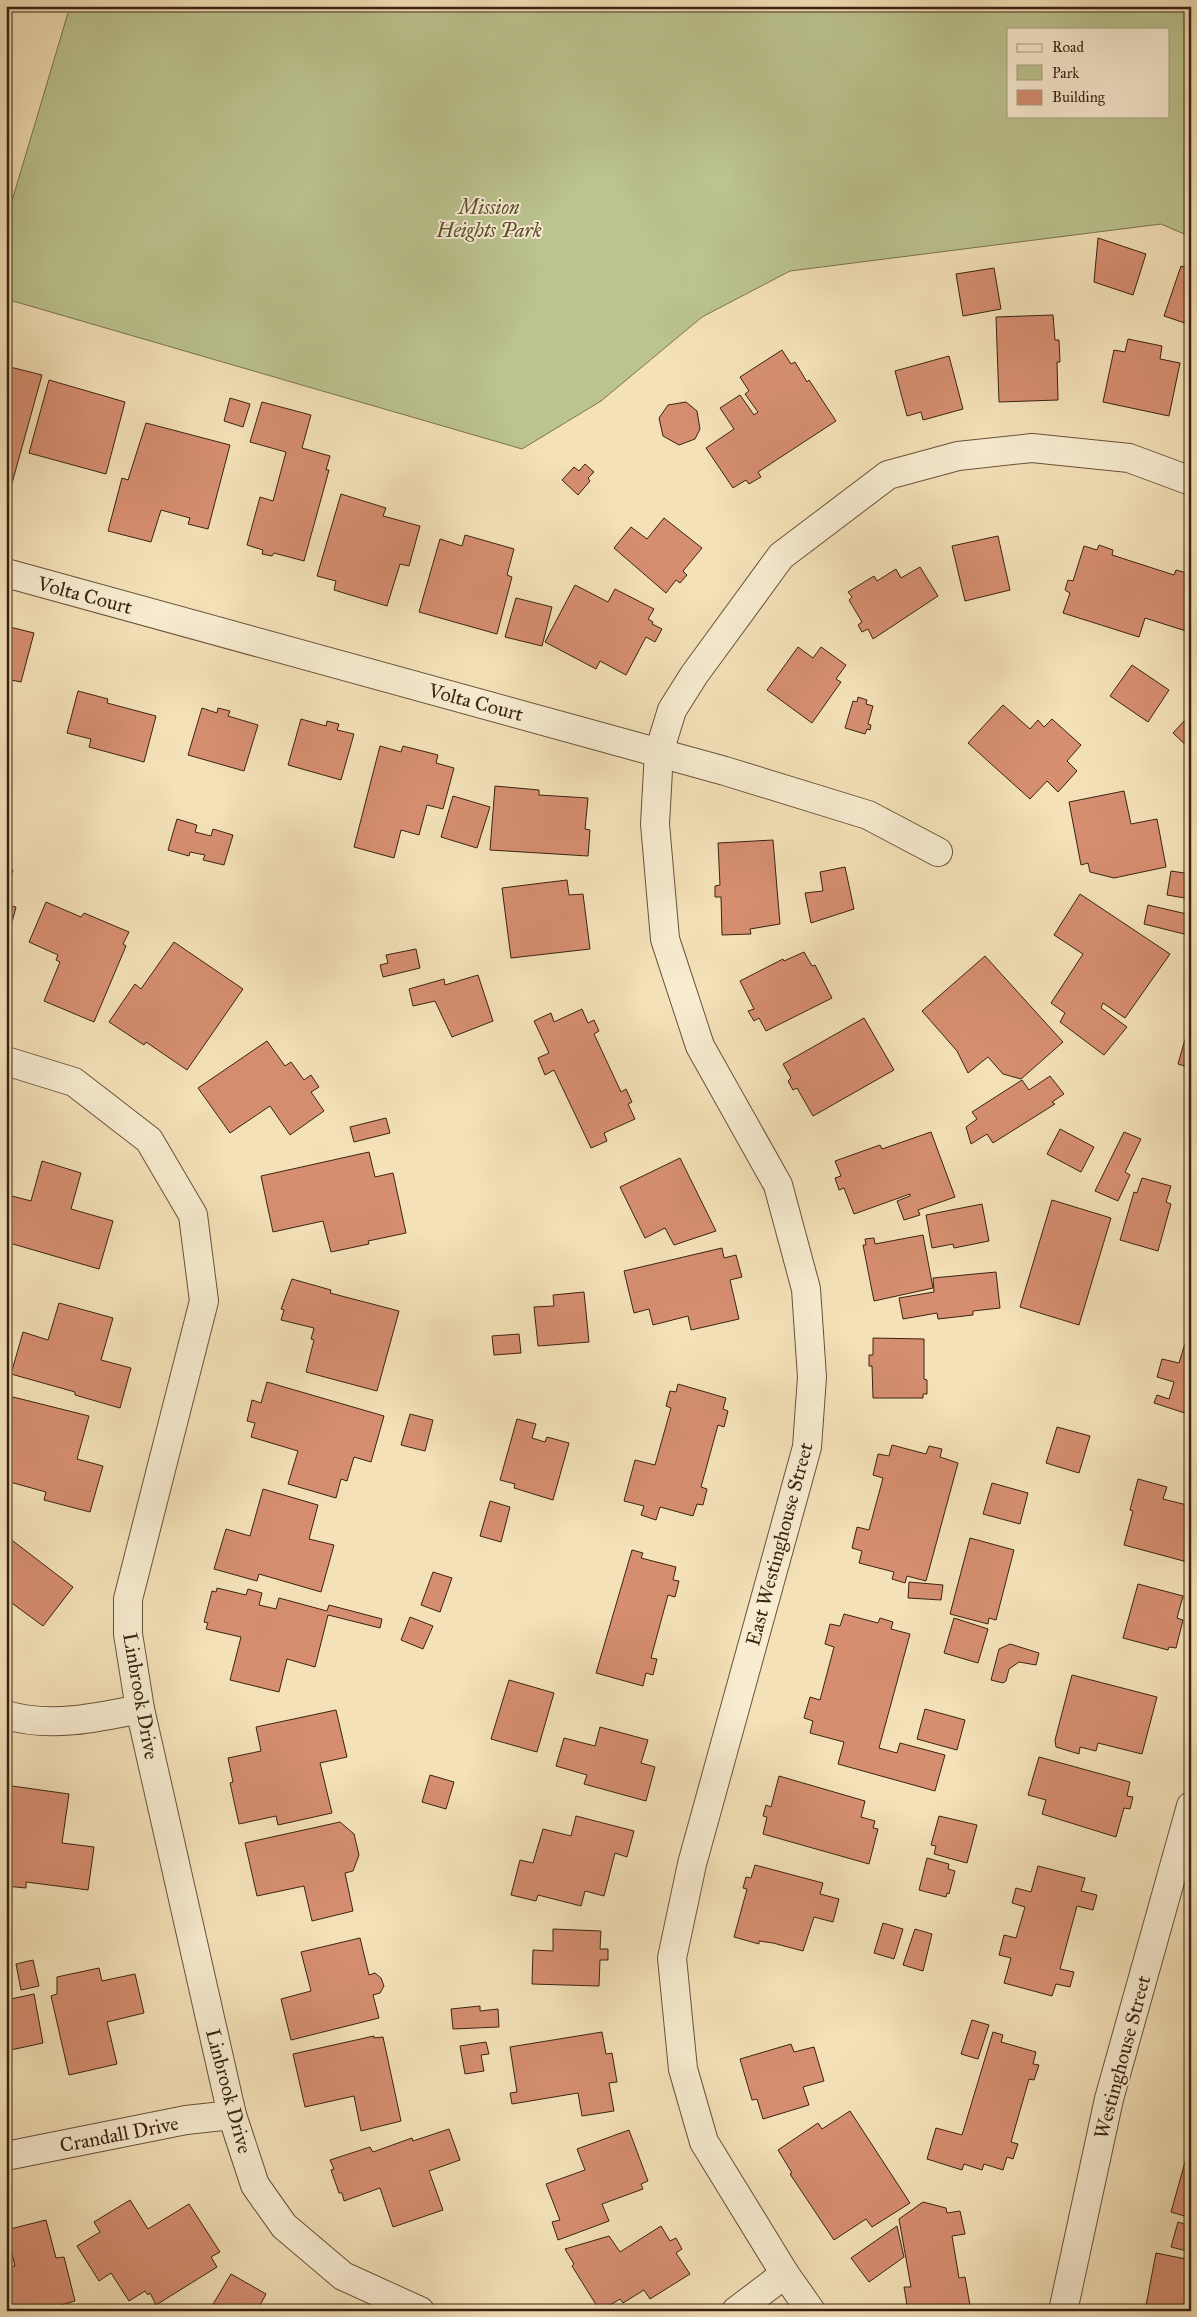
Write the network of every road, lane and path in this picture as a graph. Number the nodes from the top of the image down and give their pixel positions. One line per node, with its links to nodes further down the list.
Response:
1 (1191, 481): 3 (street, East Westinghouse Street)
2 (6, 573): 3 (street, Volta Court)
3 (659, 752): 4 (street, Volta Court); 11 (street, East Westinghouse Street)
4 (938, 852)
5 (6, 1061): 6 (street, Linbrook Drive)
6 (140, 1710): 7 (street); 9 (street, Linbrook Drive)
7 (6, 1715)
8 (1191, 1806): 15 (street, Westinghouse Street)
9 (232, 2115): 10 (street, Crandall Drive); 12 (street, Linbrook Drive)
10 (6, 2156)
11 (785, 2274): 13 (street); 14 (street, East Westinghouse Street)
12 (420, 2311)
13 (736, 2311)
14 (811, 2311)
15 (1063, 2311)

